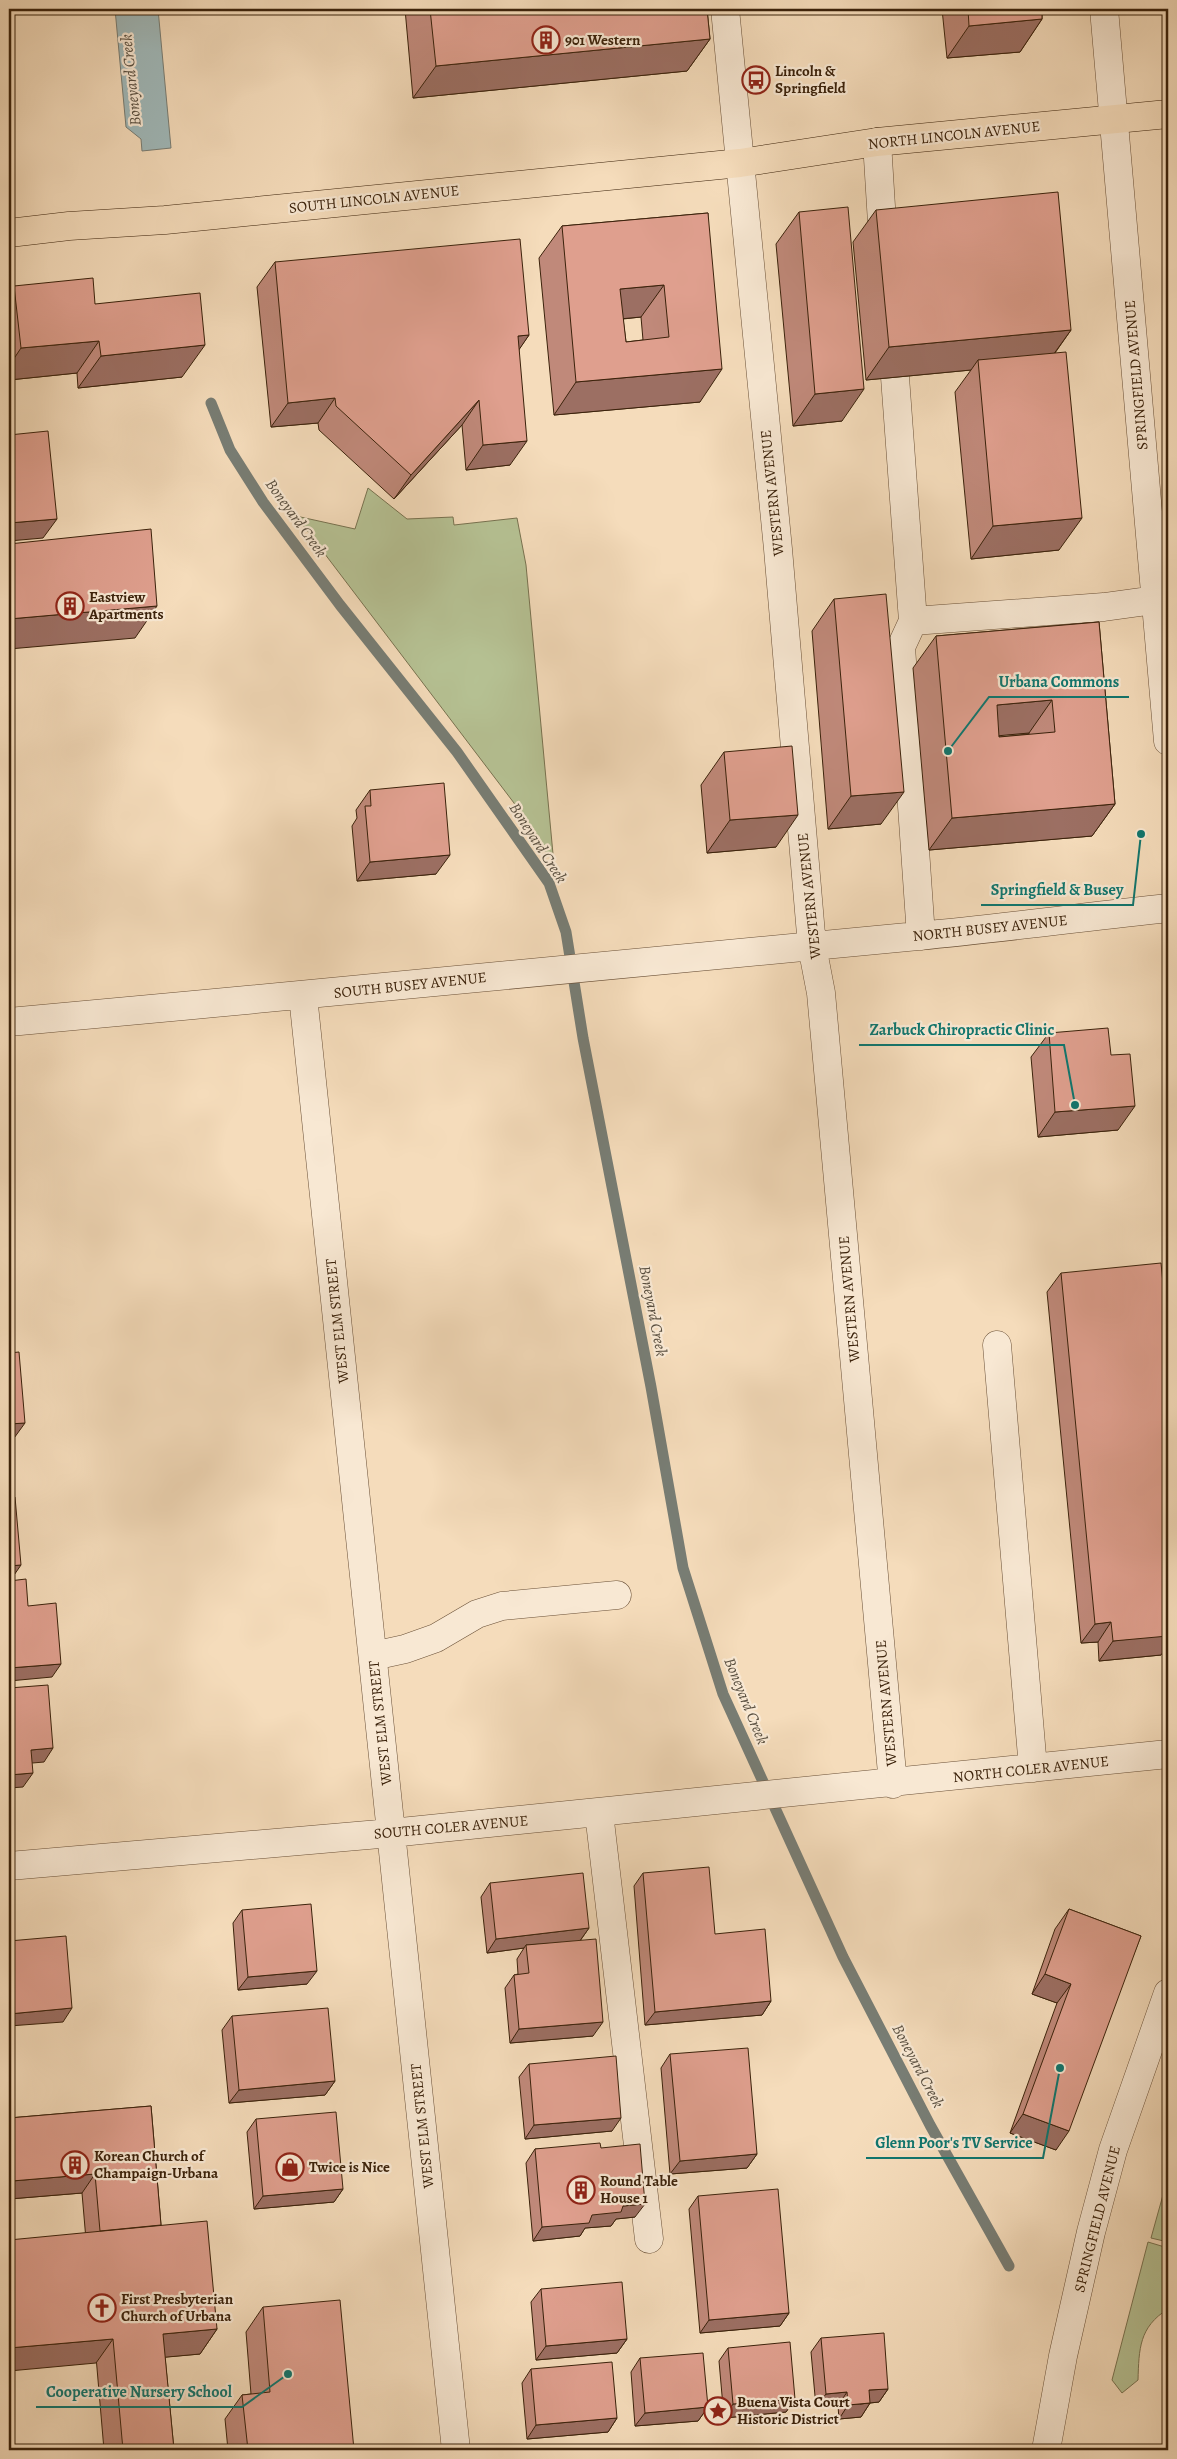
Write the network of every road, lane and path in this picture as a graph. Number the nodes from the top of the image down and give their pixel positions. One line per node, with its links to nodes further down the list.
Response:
1 (726, 9): 6 (street, WESTERN AVENUE)
2 (1104, 9): 4 (street, SPRINGFIELD AVENUE)
3 (1168, 114): 4 (main road, NORTH LINCOLN AVENUE)
4 (1113, 120): 5 (main road, NORTH LINCOLN AVENUE); 10 (street, SPRINGFIELD AVENUE)
5 (877, 142): 6 (main road, NORTH LINCOLN AVENUE); 8 (street)
6 (740, 163): 7 (main road, SOUTH LINCOLN AVENUE); 15 (street, WESTERN AVENUE)
7 (9, 233)
8 (883, 239)
9 (895, 377): 11 (street)
10 (1155, 600): 11 (street); 12 (street, SPRINGFIELD AVENUE)
11 (913, 622): 14 (street)
12 (1168, 741)
13 (1168, 908): 14 (street, NORTH BUSEY AVENUE)
14 (921, 936): 15 (street, NORTH BUSEY AVENUE)
15 (812, 946): 16 (street, SOUTH BUSEY AVENUE); 23 (street, WESTERN AVENUE)
16 (303, 996): 17 (street, SOUTH BUSEY AVENUE); 20 (street, WEST ELM STREET)
17 (9, 1022)
18 (997, 1345): 22 (street)
19 (617, 1595): 20 (street)
20 (373, 1656): 25 (street, WEST ELM STREET)
21 (1168, 1754): 22 (street, NORTH COLER AVENUE)
22 (1033, 1768): 23 (street, NORTH COLER AVENUE)
23 (893, 1784): 24 (street, SOUTH COLER AVENUE)
24 (599, 1813): 25 (street, SOUTH COLER AVENUE); 28 (street)
25 (391, 1833): 26 (street, SOUTH COLER AVENUE); 29 (street, WEST ELM STREET)
26 (9, 1866)
27 (1168, 1993): 30 (street, SPRINGFIELD AVENUE)
28 (649, 2239)
29 (456, 2450)
30 (1046, 2450)

